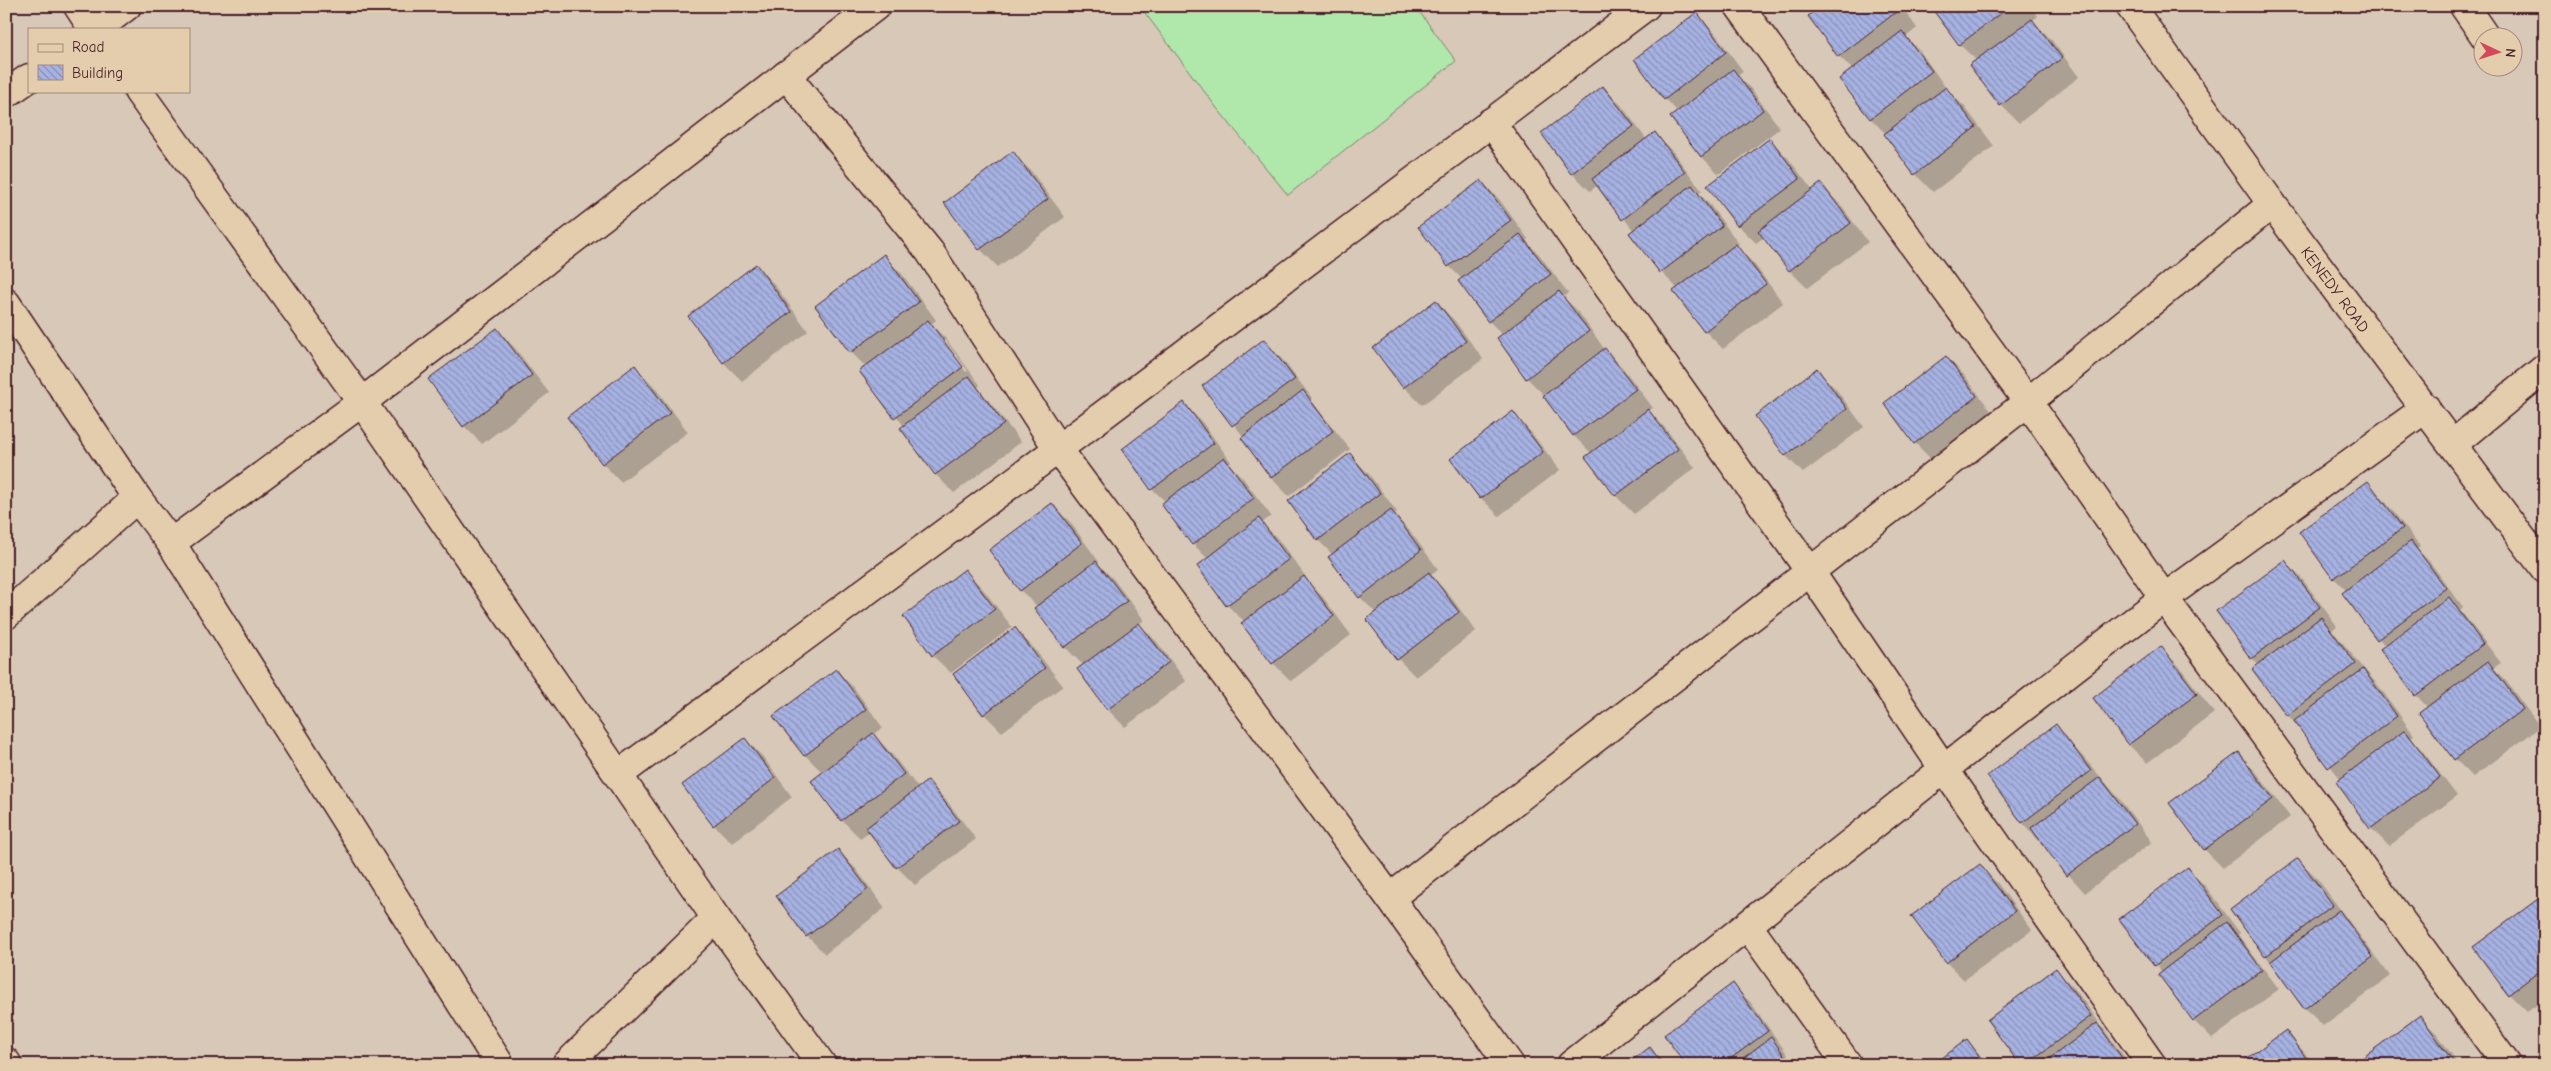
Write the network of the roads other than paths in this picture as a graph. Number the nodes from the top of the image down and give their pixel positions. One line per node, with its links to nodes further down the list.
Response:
1 (78, 6): 8 (street)
2 (127, 6): 9 (street)
3 (876, 6): 11 (street)
4 (1646, 6): 15 (street)
5 (1739, 6): 20 (street)
6 (2130, 6): 16 (street, KENEDY ROAD)
7 (2464, 6): 10 (street)
8 (92, 28)
9 (98, 28)
10 (2479, 28)
11 (786, 76): 19 (street); 23 (street)
12 (28, 79): 14 (street)
13 (139, 92): 19 (street)
14 (6, 94)
15 (1491, 122): 23 (street); 27 (street)
16 (2272, 204): 20 (street); 21 (street, KENEDY ROAD)
17 (6, 303): 24 (street)
18 (2545, 368): 22 (street)
19 (362, 402): 25 (street); 31 (street)
20 (2028, 402): 27 (street); 28 (street)
21 (2426, 408): 22 (street, KENEDY ROAD); 28 (street)
22 (2453, 444): 26 (street, KENEDY ROAD)
23 (1058, 449): 31 (street); 32 (street)
24 (137, 498): 25 (street); 29 (street)
25 (171, 542): 35 (street)
26 (2545, 569)
27 (1809, 570): 30 (street); 32 (street)
28 (2164, 598): 30 (street); 42 (street)
29 (6, 615)
30 (1944, 769): 34 (street); 41 (street)
31 (618, 775): 33 (street)
32 (1390, 898): 38 (street)
33 (716, 918): 36 (street); 37 (street)
34 (1748, 926): 39 (street); 40 (street)
35 (500, 1065)
36 (566, 1065)
37 (822, 1065)
38 (1510, 1065)
39 (1571, 1065)
40 (1848, 1065)
41 (2152, 1065)
42 (2507, 1065)

